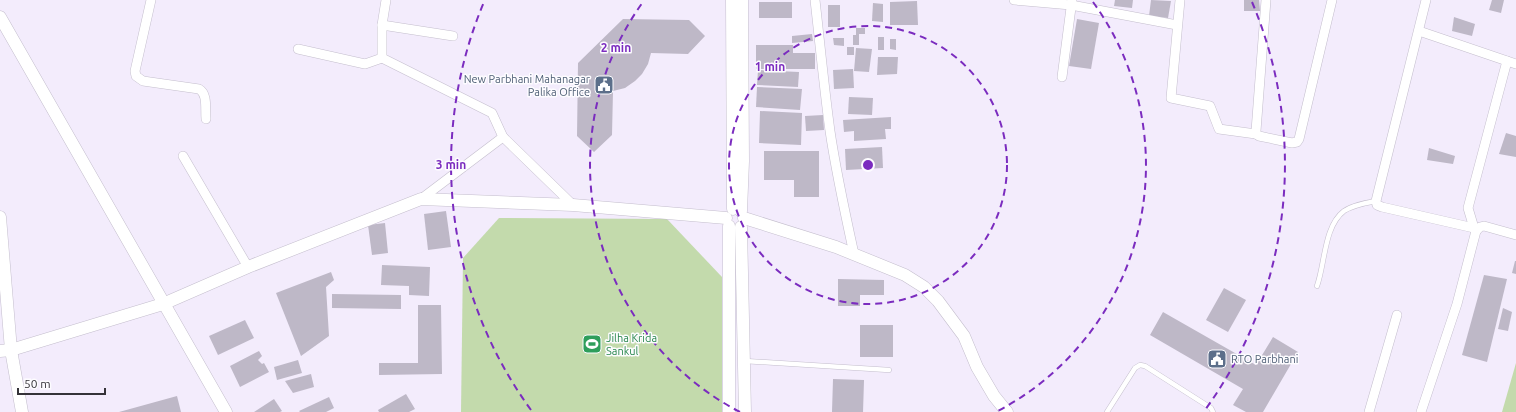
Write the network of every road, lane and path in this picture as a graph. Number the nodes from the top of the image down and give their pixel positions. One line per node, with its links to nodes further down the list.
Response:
1 (151, 0): 22 (street)
2 (386, 0): 13 (street)
3 (732, 0): 30 (street)
4 (742, 0): 30 (street)
5 (815, 0): 33 (street)
6 (1014, 0): 11 (street)
7 (1180, 0): 14 (street)
8 (1266, 0): 23 (street)
9 (1332, 0): 23 (street)
10 (1426, 0): 15 (street)
11 (1072, 3): 14 (street); 21 (street)
12 (0, 17): 36 (street)
13 (382, 25): 16 (street); 18 (street)
14 (1177, 25): 23 (street)
15 (1419, 31): 19 (street); 27 (street)
16 (453, 36)
17 (298, 49): 18 (street)
18 (382, 58): 24 (street)
19 (1507, 61): 20 (street); 31 (street)
20 (1516, 64)
21 (1062, 77)
22 (206, 119)
23 (1256, 134)
24 (503, 138): 26 (street); 28 (street)
25 (183, 156): 34 (street)
26 (421, 199): 28 (street); 34 (street)
27 (1376, 201): 31 (street); 35 (lane)
28 (573, 205): 30 (street)
29 (0, 217): 38 (street)
30 (736, 218): 33 (street); 39 (street); 43 (street)
31 (1475, 230): 32 (street); 49 (street)
32 (1516, 235)
33 (854, 254): 45 (street)
34 (248, 267): 36 (street)
35 (1317, 286)
36 (163, 304): 38 (street); 42 (street)
37 (1397, 315): 48 (street)
38 (6, 351): 41 (street)
39 (744, 361): 40 (lane); 44 (street)
40 (889, 370)
41 (22, 412)
42 (226, 412)
43 (729, 412)
44 (745, 412)
45 (1007, 412)
46 (1108, 412): 47 (lane)
47 (1213, 412)
48 (1369, 412)
49 (1421, 412)

